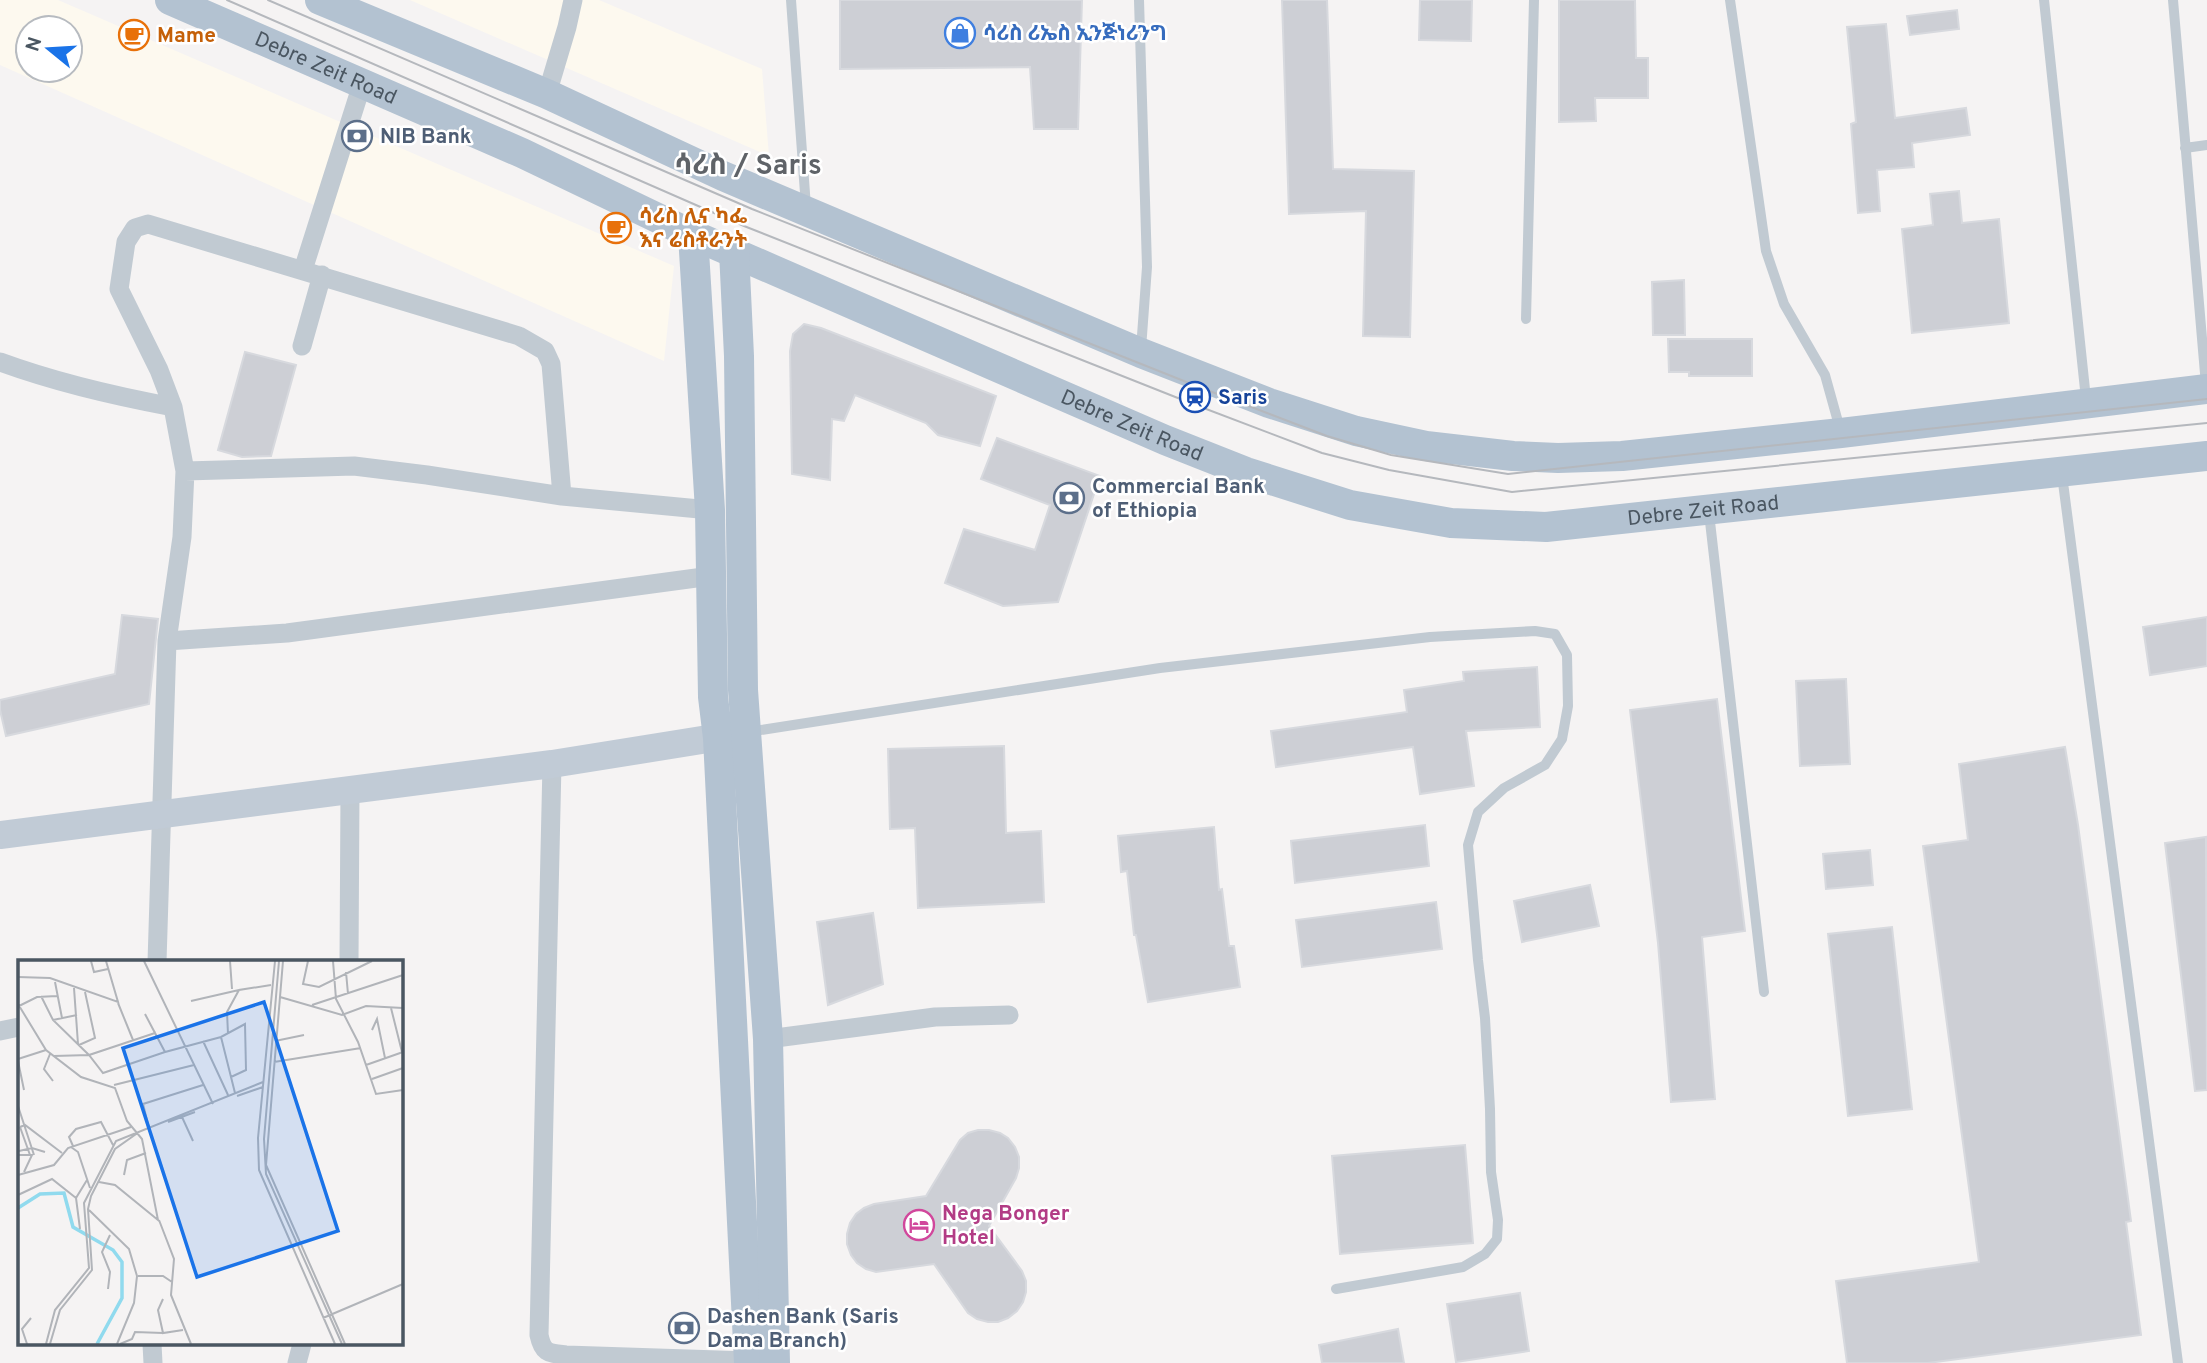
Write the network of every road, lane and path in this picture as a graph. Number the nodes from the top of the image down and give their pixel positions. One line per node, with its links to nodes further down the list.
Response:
1 (170, 0): 11 (main road, Debre Zeit Road)
2 (320, 0): 10 (main road)
3 (573, 0): 12 (street)
4 (791, 0): 15 (lane)
5 (1139, 0): 21 (lane)
6 (1534, 0): 19 (lane)
7 (1730, 0): 26 (lane)
8 (2043, 0): 24 (lane)
9 (2173, 0): 14 (lane)
10 (367, 10): 12 (main road)
11 (362, 84): 16 (main road, Debre Zeit Road); 18 (street)
12 (547, 94): 15 (main road)
13 (2207, 145): 14 (lane)
14 (2185, 148): 23 (lane)
15 (806, 211): 21 (main road)
16 (693, 234): 17 (main road, Debre Zeit Road); 31 (main road)
17 (734, 251): 32 (main road, Debre Zeit Road); 35 (main road)
18 (313, 273): 20 (street); 25 (street); 30 (street)
19 (1526, 319)
20 (302, 346)
21 (1141, 352): 26 (main road)
22 (0, 362): 25 (street)
23 (2206, 389): 24 (main road)
24 (2086, 403): 26 (main road)
25 (173, 407): 28 (street)
26 (1841, 433)
27 (2207, 456): 29 (main road, Debre Zeit Road)
28 (185, 471): 30 (street); 34 (street)
29 (2062, 471): 32 (main road, Debre Zeit Road); 51 (lane)
30 (562, 496): 31 (street)
31 (710, 510): 33 (main road)
32 (1709, 511): 42 (lane)
33 (711, 576): 34 (street); 35 (main road)
34 (167, 641): 38 (street)
35 (732, 735): 36 (street); 46 (main road); 47 (lane); 49 (main road)
36 (552, 764): 37 (street); 49 (street)
37 (350, 791): 38 (street); 41 (street)
38 (163, 814): 39 (street); 40 (street)
39 (0, 835)
40 (157, 960)
41 (349, 960)
42 (1764, 992)
43 (1009, 1015): 46 (street)
44 (18, 1027): 45 (street)
45 (0, 1031)
46 (768, 1039): 49 (main road)
47 (1336, 1289)
48 (301, 1346): 50 (street)
49 (762, 1361)
50 (297, 1363)
51 (2178, 1363)

